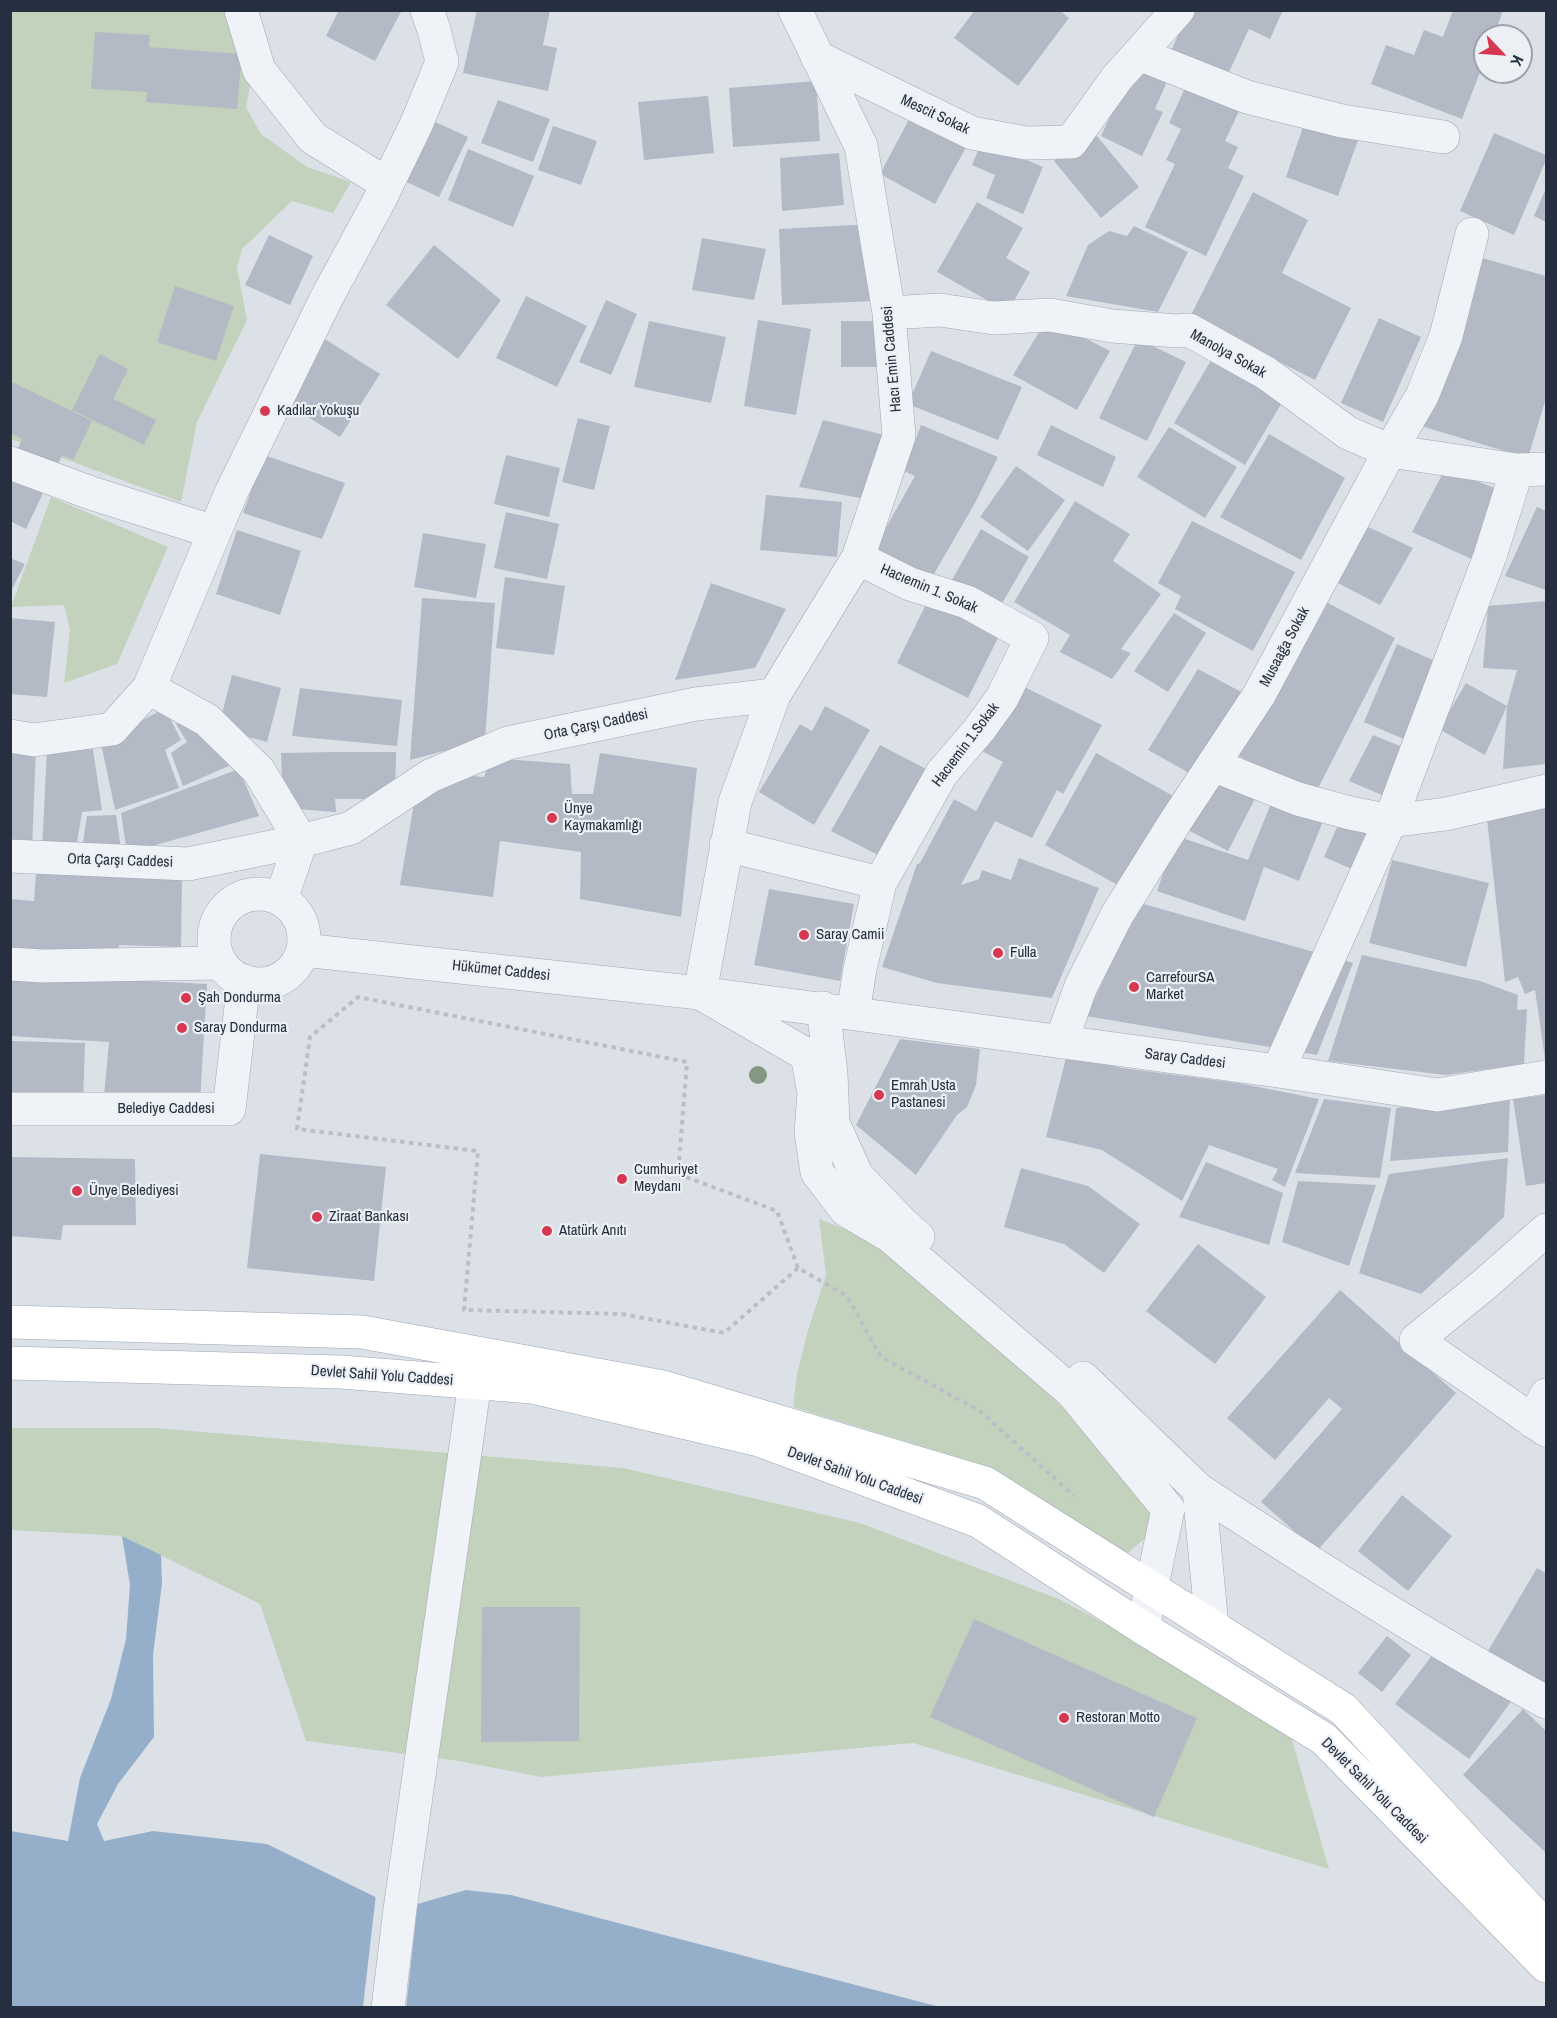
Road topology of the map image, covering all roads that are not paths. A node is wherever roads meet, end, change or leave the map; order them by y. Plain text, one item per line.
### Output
1 (241, 10) edge
2 (427, 10) edge
3 (795, 10) edge
4 (1178, 10) edge
5 (1139, 54) junction
6 (817, 57) junction
7 (1443, 137) dead end
8 (387, 184) junction
9 (1472, 234) dead end
10 (889, 313) junction
11 (1390, 451) junction
12 (10, 463) edge
13 (1532, 470) edge
14 (214, 532) junction
15 (858, 558) junction
16 (1032, 638) joint
17 (149, 688) junction
18 (774, 695) junction
19 (10, 736) edge
20 (1213, 765) junction
21 (1546, 790) edge
22 (1390, 821) junction
23 (301, 841) junction
24 (726, 845) junction
25 (10, 856) edge
26 (880, 883) junction
27 (281, 899) junction
28 (303, 950) junction
29 (10, 964) edge
30 (233, 972) junction
31 (700, 993) junction
32 (838, 1011) junction
33 (1061, 1042) junction
34 (1278, 1071) junction
35 (1546, 1077) edge
36 (10, 1109) edge
37 (1546, 1230) edge
38 (10, 1323) edge
39 (10, 1363) edge
40 (475, 1382) junction
41 (1542, 1416) edge
42 (1199, 1490) junction
43 (1160, 1549) junction
44 (1119, 1568) junction
45 (1151, 1588) junction
46 (1212, 1626) junction
47 (1143, 1628) junction
48 (1546, 1702) edge
49 (1546, 1927) edge
50 (1546, 1966) edge
51 (388, 2007) edge

1 - 8 street
2 - 8 street
3 - 6 street, Hacı Emin Caddesi
4 - 5 street, Mescit Sokak
5 - 6 street, Mescit Sokak
5 - 7 street
6 - 10 street, Hacı Emin Caddesi
8 - 14 street
9 - 11 street, Musaağa Sokak
10 - 11 street, Manolya Sokak
10 - 15 street, Hacı Emin Caddesi
11 - 13 street, Manolya Sokak
11 - 20 street, Musaağa Sokak
12 - 14 street
13 - 22 street
14 - 17 street
15 - 16 street, Hacıemin 1. Sokak
15 - 18 street, Hacı Emin Caddesi
16 - 26 street, Hacıemin 1.Sokak
17 - 19 street
17 - 23 street
18 - 23 street, Orta Çarşı Caddesi
18 - 24 street
20 - 22 street
20 - 33 street, Musaağa Sokak
21 - 22 street
22 - 34 street
23 - 25 street, Orta Çarşı Caddesi
23 - 27 street
24 - 26 street
24 - 31 street
26 - 32 street, Hacıemin 1.Sokak
27 - 28 street
27 - 30 street
28 - 30 street
28 - 31 street, Hükümet Caddesi
29 - 30 street
30 - 36 street, Belediye Caddesi
31 - 32 street
31 - 43 street
32 - 33 street, Saray Caddesi
32 - 42 street, Hacıemin 1.Sokak
33 - 34 street, Saray Caddesi
34 - 35 street, Saray Caddesi
37 - 41 street
38 - 44 main road, Devlet Sahil Yolu Caddesi
39 - 40 main road, Devlet Sahil Yolu Caddesi
40 - 47 main road, Devlet Sahil Yolu Caddesi
40 - 51 street
42 - 46 street
42 - 48 street, Hacıemin 1.Sokak
43 - 44 street
43 - 45 street
44 - 45 main road, Devlet Sahil Yolu Caddesi
45 - 46 main road, Devlet Sahil Yolu Caddesi
45 - 47 street
46 - 49 main road, Devlet Sahil Yolu Caddesi
47 - 50 main road, Devlet Sahil Yolu Caddesi

